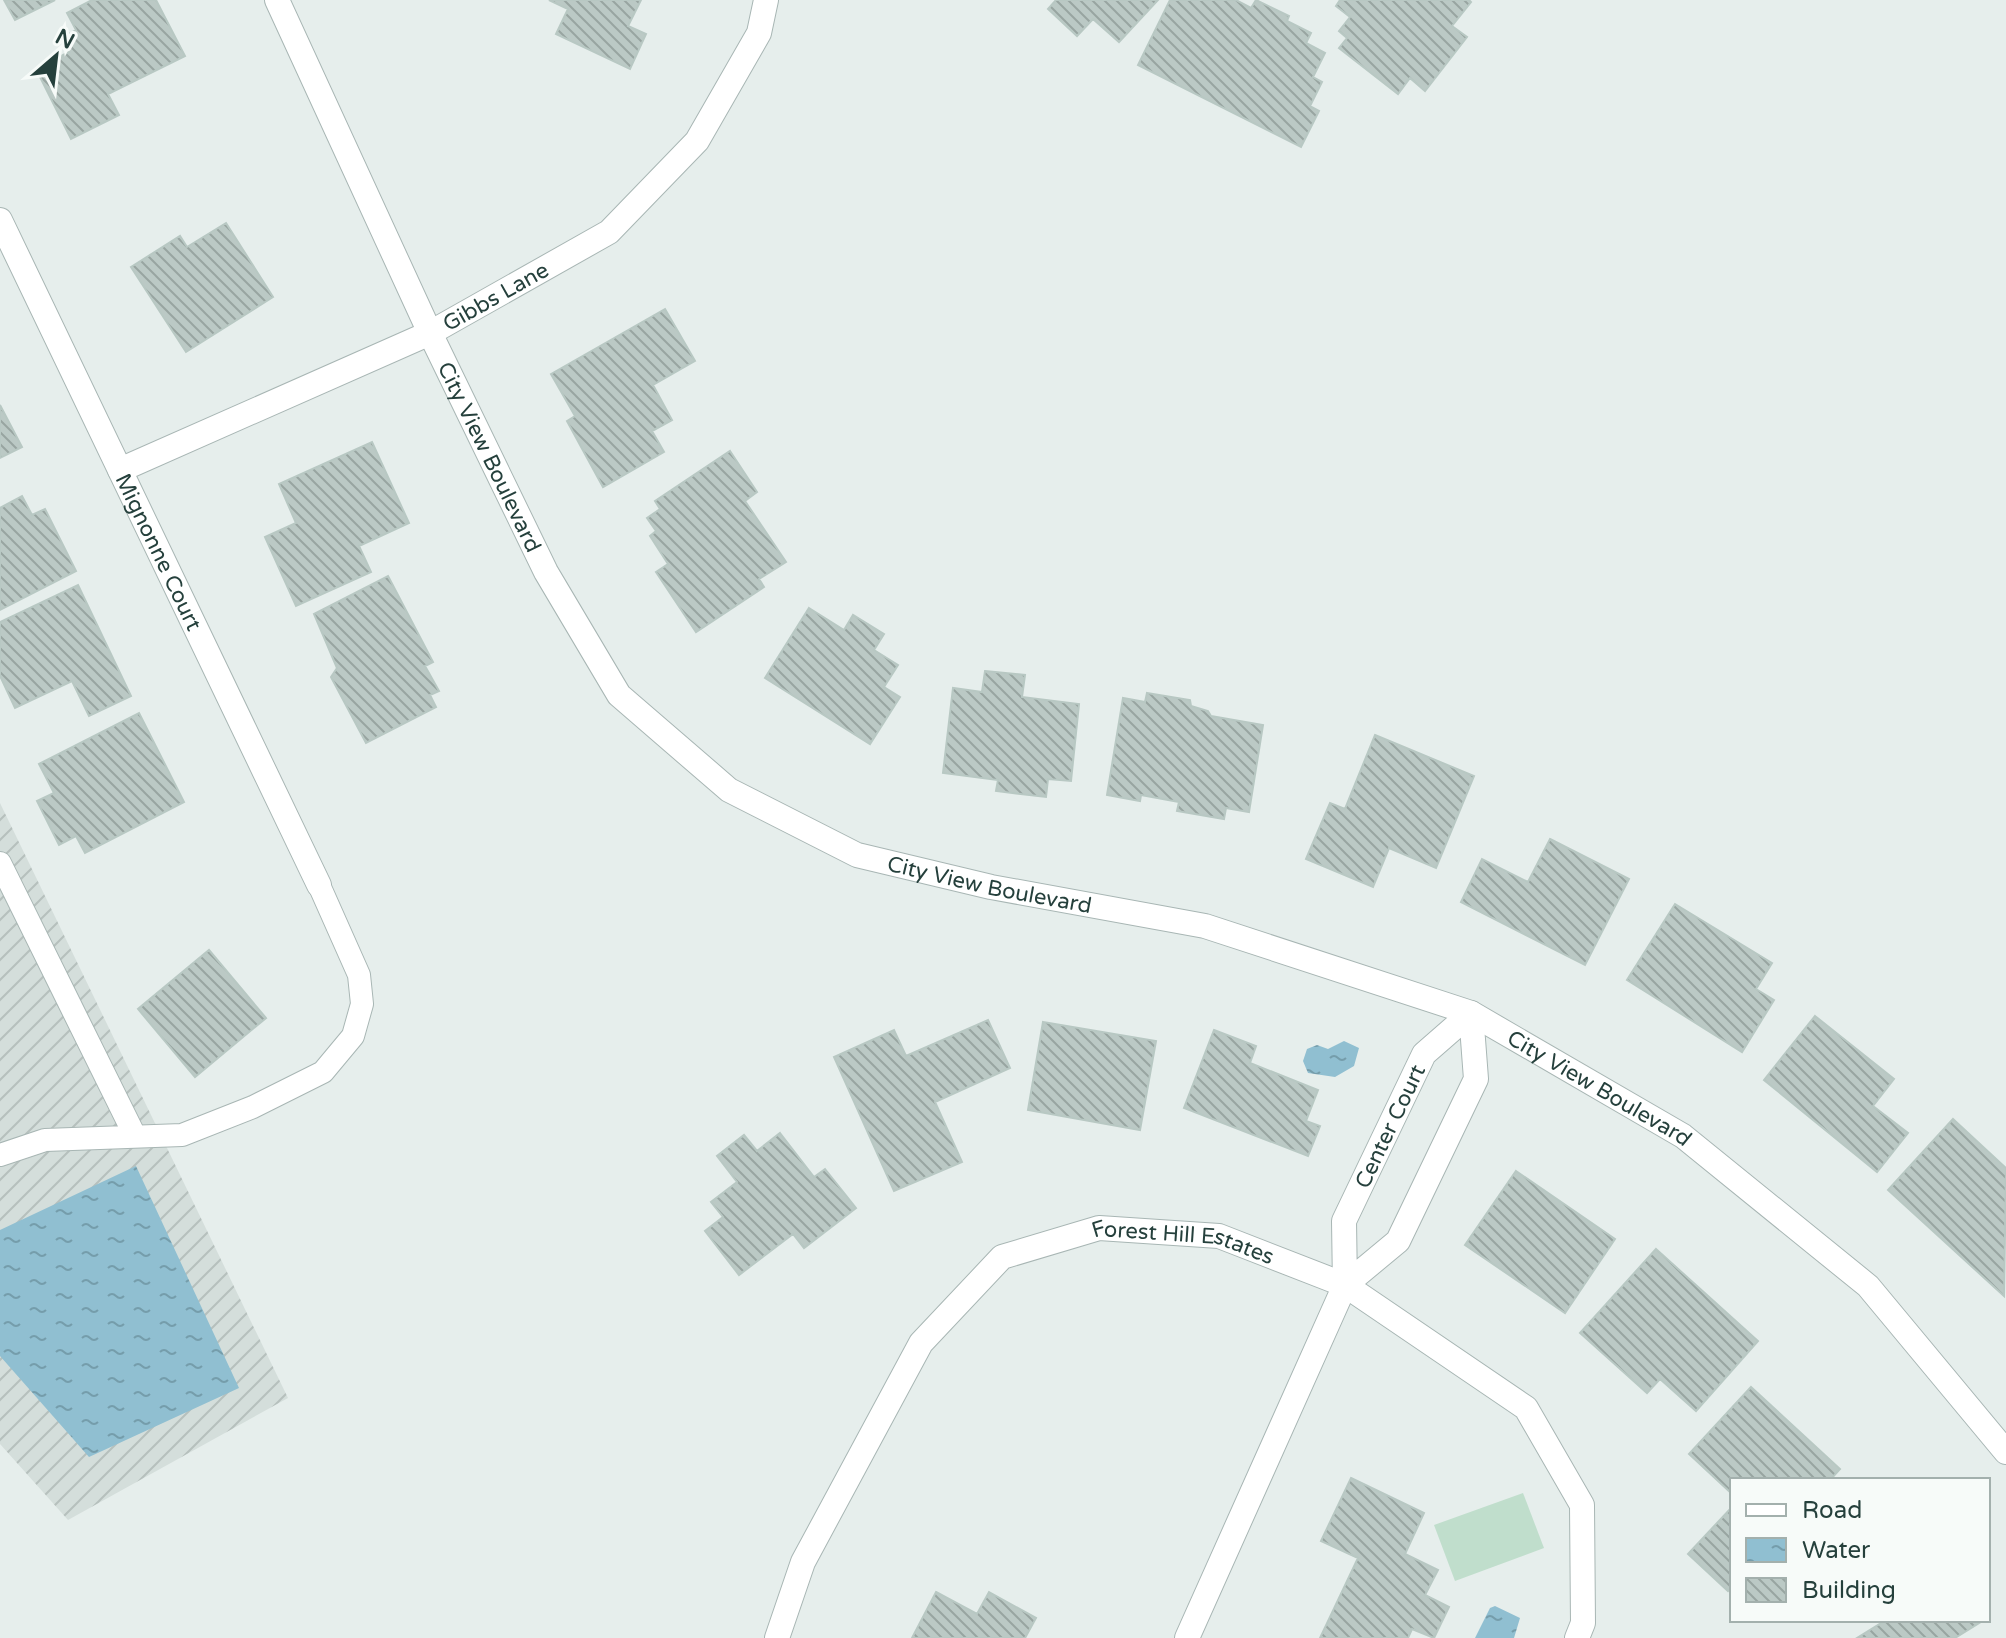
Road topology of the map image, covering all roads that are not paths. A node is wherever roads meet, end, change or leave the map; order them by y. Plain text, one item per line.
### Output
1 (277, 0) edge
2 (766, 0) edge
3 (0, 220) edge
4 (430, 333) junction
5 (120, 470) junction
6 (0, 863) edge
7 (319, 885) joint
8 (1471, 1013) junction
9 (135, 1136) junction
10 (0, 1155) edge
11 (1345, 1285) junction
12 (2006, 1452) edge
13 (777, 1638) edge
14 (1187, 1638) edge
15 (1577, 1638) edge

1 - 4 street, City View Boulevard
2 - 4 street, Gibbs Lane
3 - 5 street, Mignonne Court
4 - 5 street, Gibbs Lane
4 - 8 street, City View Boulevard
5 - 7 street, Mignonne Court
6 - 9 lane
7 - 9 lane
8 - 11 street, Center Court
8 - 11 street, Center Court
8 - 12 street, City View Boulevard
9 - 10 lane
11 - 13 street, Forest Hill Estates
11 - 14 street, Center Court
11 - 15 street, Forest Hill Estates

